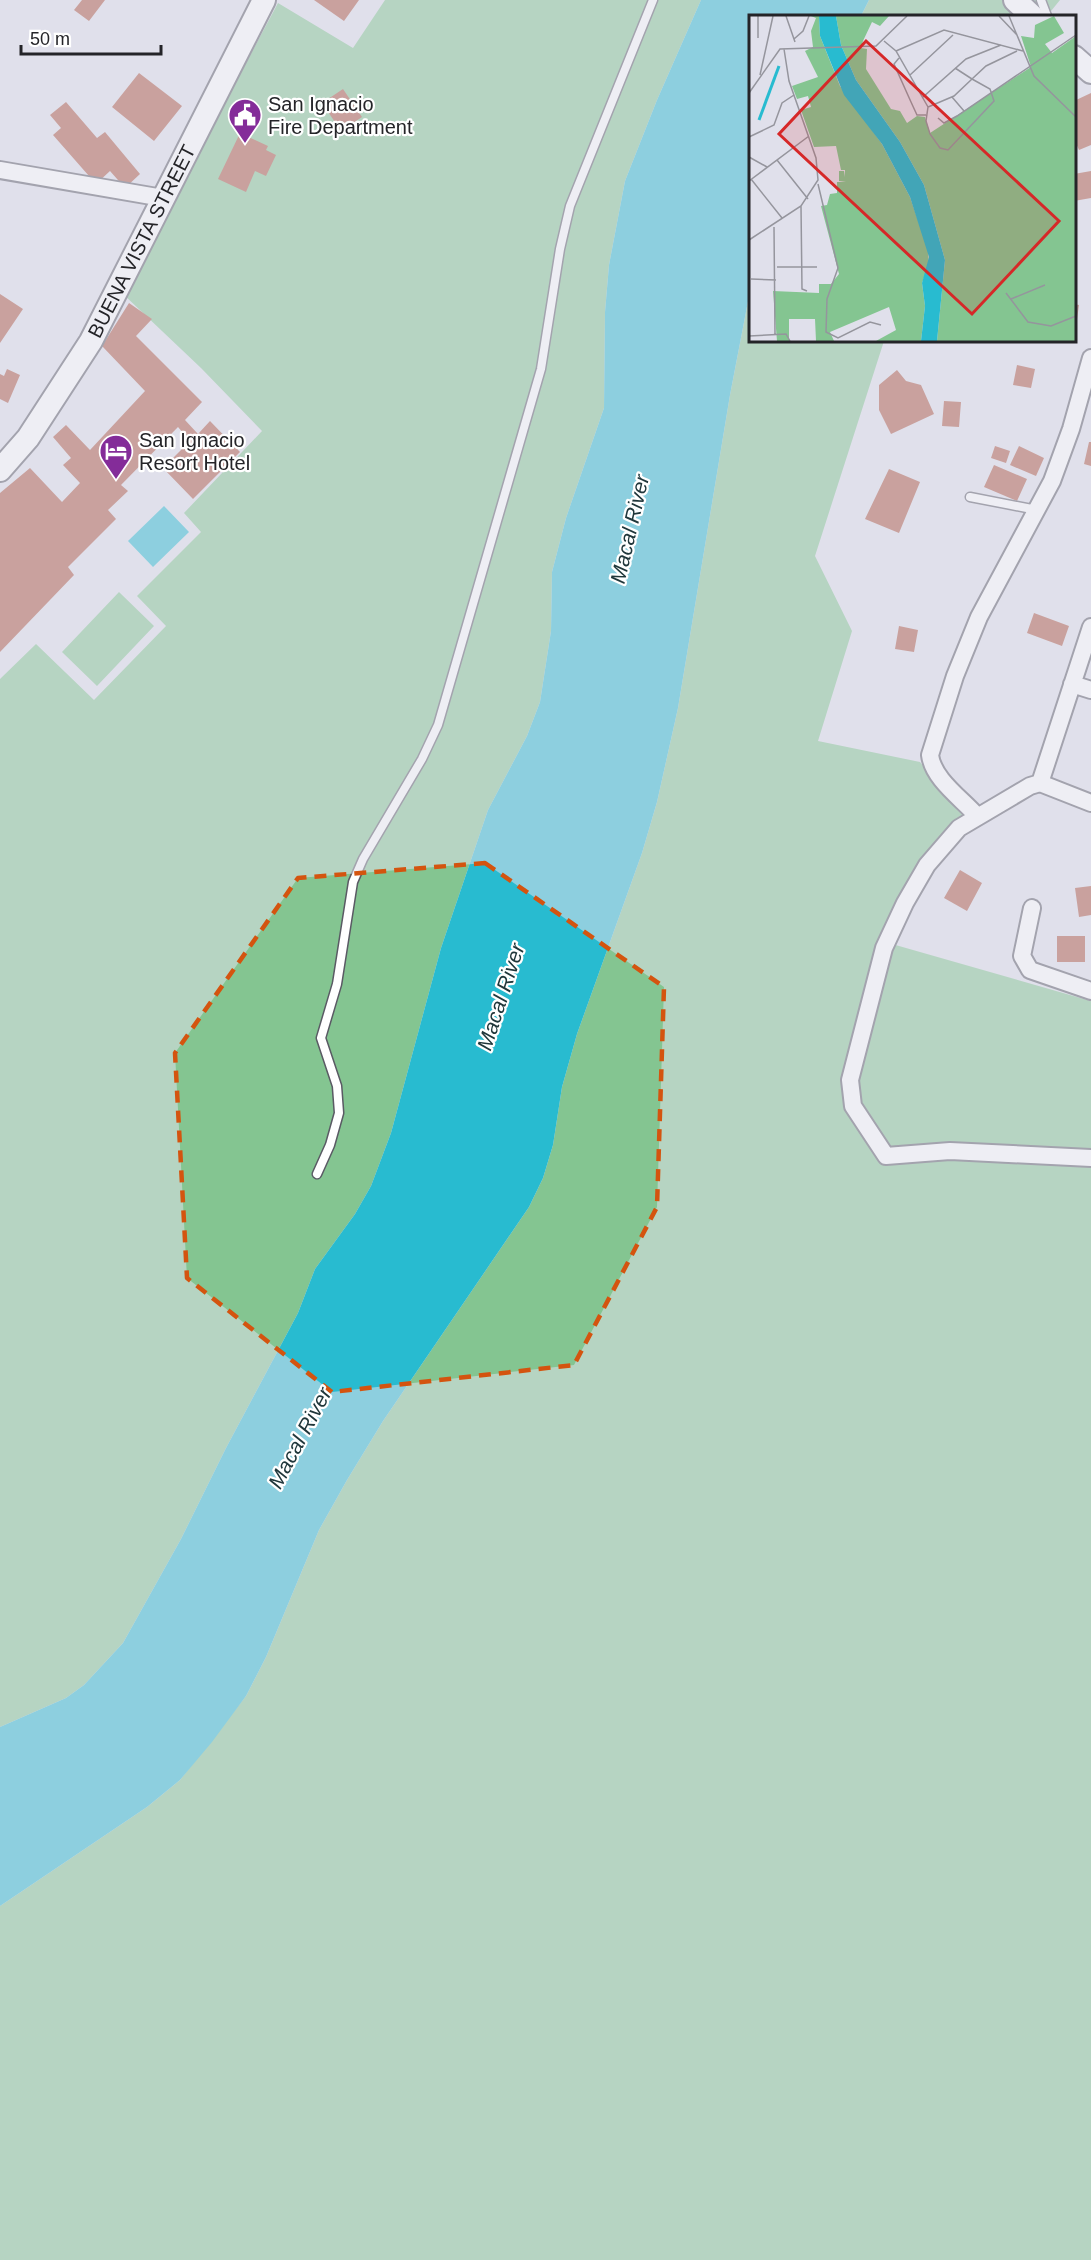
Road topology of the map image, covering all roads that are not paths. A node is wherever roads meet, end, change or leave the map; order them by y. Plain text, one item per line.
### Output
1 (264, 0) edge
2 (653, 0) edge
3 (1028, 6) edge
4 (1045, 15) edge
5 (1076, 59) edge
6 (1091, 72) edge
7 (0, 170) edge
8 (163, 198) junction
9 (1091, 358) edge
10 (0, 470) edge
11 (970, 497) dead end
12 (1038, 511) junction
13 (1091, 627) edge
14 (1072, 684) junction
15 (1091, 690) edge
16 (1040, 783) junction
17 (1091, 803) edge
18 (977, 816) junction
19 (1032, 908) dead end
20 (1091, 991) edge
21 (1091, 1158) edge
22 (317, 1174) dead end

1 - 8 main road, BUENA VISTA STREET
2 - 22 lane
3 - 4 lane
5 - 6 main road
7 - 8 street
8 - 10 main road, BUENA VISTA STREET
9 - 12 street
11 - 12 lane
12 - 18 street
13 - 14 street
14 - 15 street
14 - 16 street
16 - 17 street
16 - 18 street
18 - 21 street
19 - 20 street

